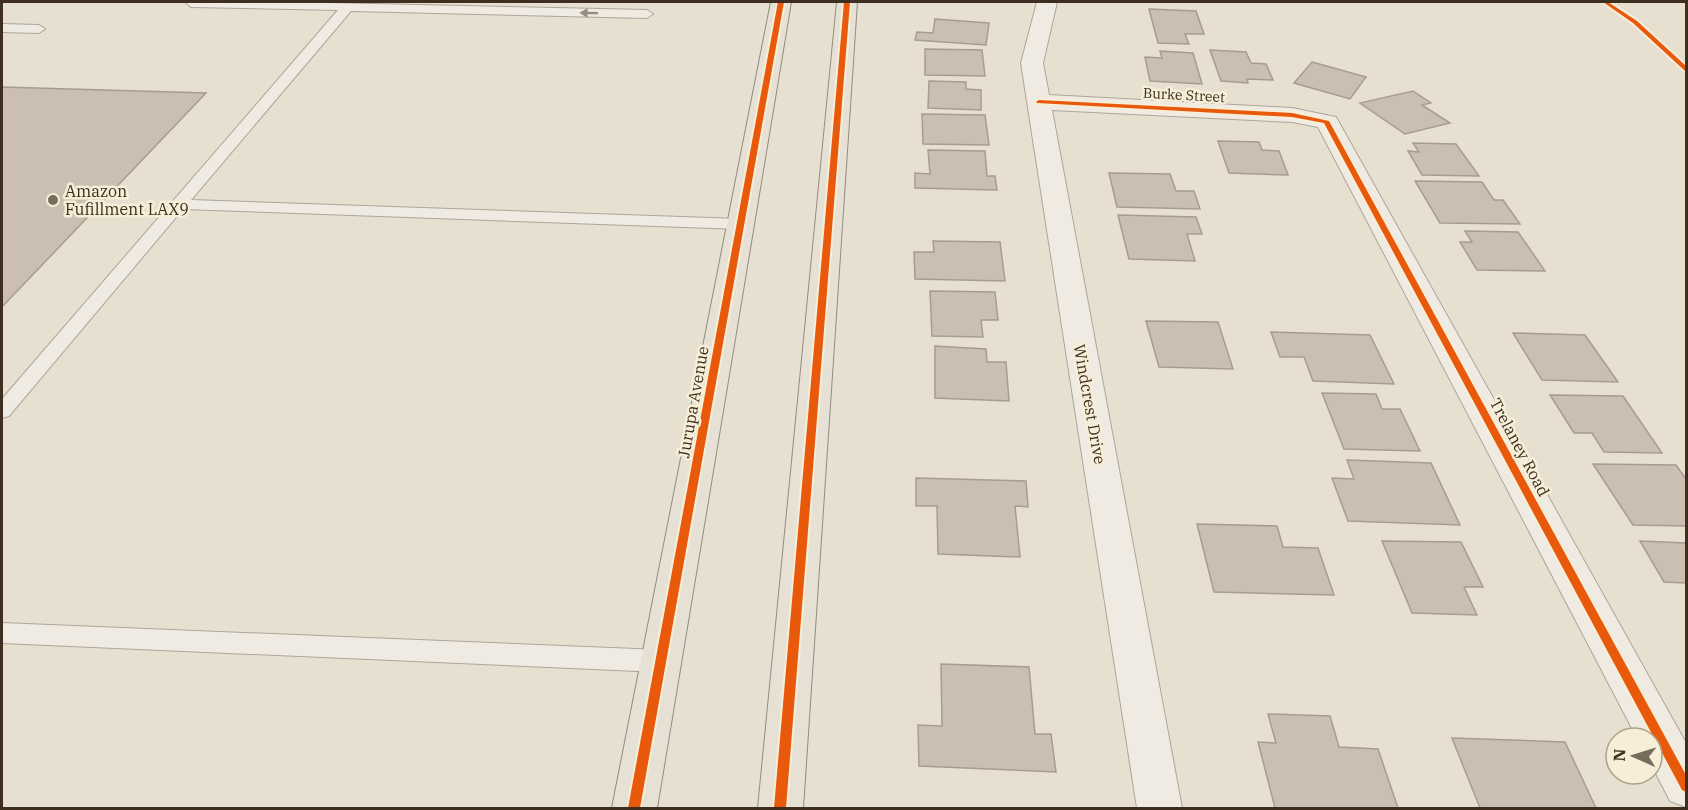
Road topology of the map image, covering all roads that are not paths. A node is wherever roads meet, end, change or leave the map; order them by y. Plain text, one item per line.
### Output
1 (191, 2) edge
2 (781, 2) edge
3 (847, 2) edge
4 (1047, 2) edge
5 (347, 7) junction
6 (647, 14) dead end
7 (2, 28) edge
8 (39, 29) dead end
9 (1039, 102) junction
10 (1327, 123) joint
11 (180, 204) junction
12 (740, 225) junction
13 (2, 411) edge
14 (2, 633) edge
15 (661, 661) junction
16 (1686, 786) edge
17 (634, 808) edge
18 (780, 808) edge
19 (1159, 808) edge

1 - 5 lane
2 - 12 main road, Jurupa Avenue
3 - 18 main road
4 - 9 street, Windcrest Drive
6 -> 5 lane
5 - 11 lane
7 - 8 lane
9 - 10 street, Burke Street
9 - 19 street, Windcrest Drive
10 - 16 street, Trelaney Road
11 - 12 lane
11 - 13 lane
12 - 15 main road, Jurupa Avenue
14 - 15 lane
15 - 17 main road, Jurupa Avenue

